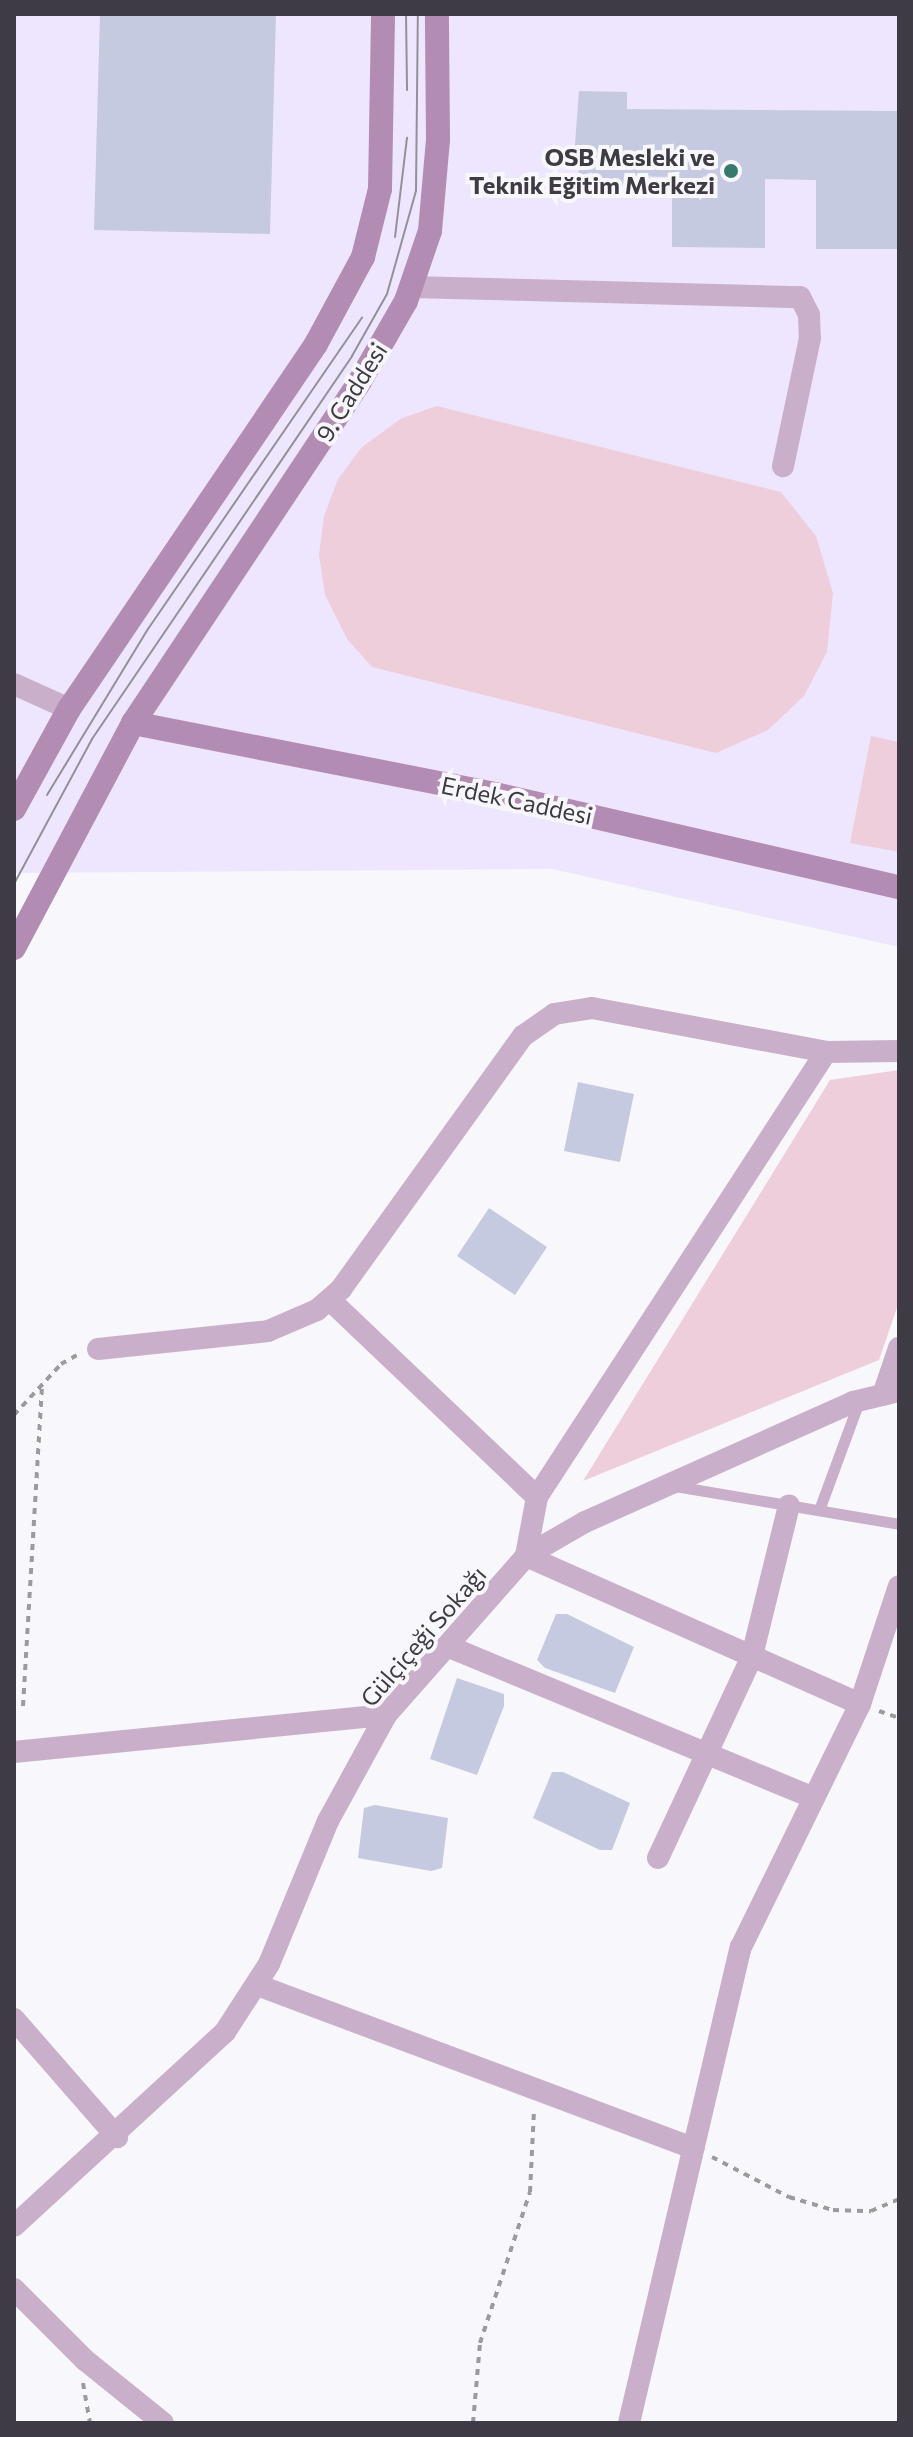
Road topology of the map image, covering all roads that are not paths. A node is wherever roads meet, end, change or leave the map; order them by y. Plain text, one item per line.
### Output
1 (383, 14) edge
2 (437, 14) edge
3 (411, 287) junction
4 (783, 466) dead end
5 (14, 684) edge
6 (69, 709) junction
7 (133, 723) junction
8 (14, 809) edge
9 (899, 887) edge
10 (14, 948) edge
11 (899, 1051) edge
12 (826, 1052) junction
13 (330, 1300) junction
14 (899, 1348) edge
15 (98, 1349) road end
16 (891, 1393) edge
17 (859, 1401) junction
18 (668, 1485) junction
19 (537, 1497) junction
20 (789, 1505) junction
21 (819, 1510) junction
22 (899, 1524) edge
23 (526, 1556) junction
24 (899, 1586) edge
25 (447, 1646) junction
26 (752, 1656) junction
27 (860, 1704) junction
28 (386, 1715) junction
29 (14, 1752) edge
30 (704, 1757) junction
31 (814, 1798) junction
32 (658, 1858) dead end
33 (257, 1985) junction
34 (14, 2019) edge
35 (117, 2137) junction
36 (694, 2148) junction
37 (14, 2226) edge
38 (14, 2289) edge
39 (163, 2423) edge
40 (629, 2423) edge

1 - 6 main road
2 - 3 main road, 9. Caddesi
3 - 4 street
3 - 7 main road, 9. Caddesi
5 - 6 street
6 - 8 main road
7 - 9 main road, Erdek Caddesi
7 - 10 main road, 9. Caddesi
11 - 12 street
12 - 13 street
12 - 19 street
13 - 15 street
13 - 19 street
14 - 16 street
16 - 17 street, Gülçiçeği Sokağı
17 - 18 street, Gülçiçeği Sokağı
17 - 21 lane
18 - 20 lane
18 - 23 street, Gülçiçeği Sokağı
19 - 23 street
20 - 21 lane
20 - 26 street
21 - 22 lane
23 - 25 street, Gülçiçeği Sokağı
23 - 26 street
24 - 27 street
25 - 28 street, Gülçiçeği Sokağı
25 - 30 street
26 - 27 street
26 - 30 street
27 - 31 street
28 - 29 street
28 - 33 street, Gülçiçeği Sokağı
30 - 31 street
30 - 32 street
31 - 36 street
33 - 35 street, Gülçiçeği Sokağı
33 - 36 street
34 - 35 street
35 - 37 street, Gülçiçeği Sokağı
36 - 40 street
38 - 39 street

